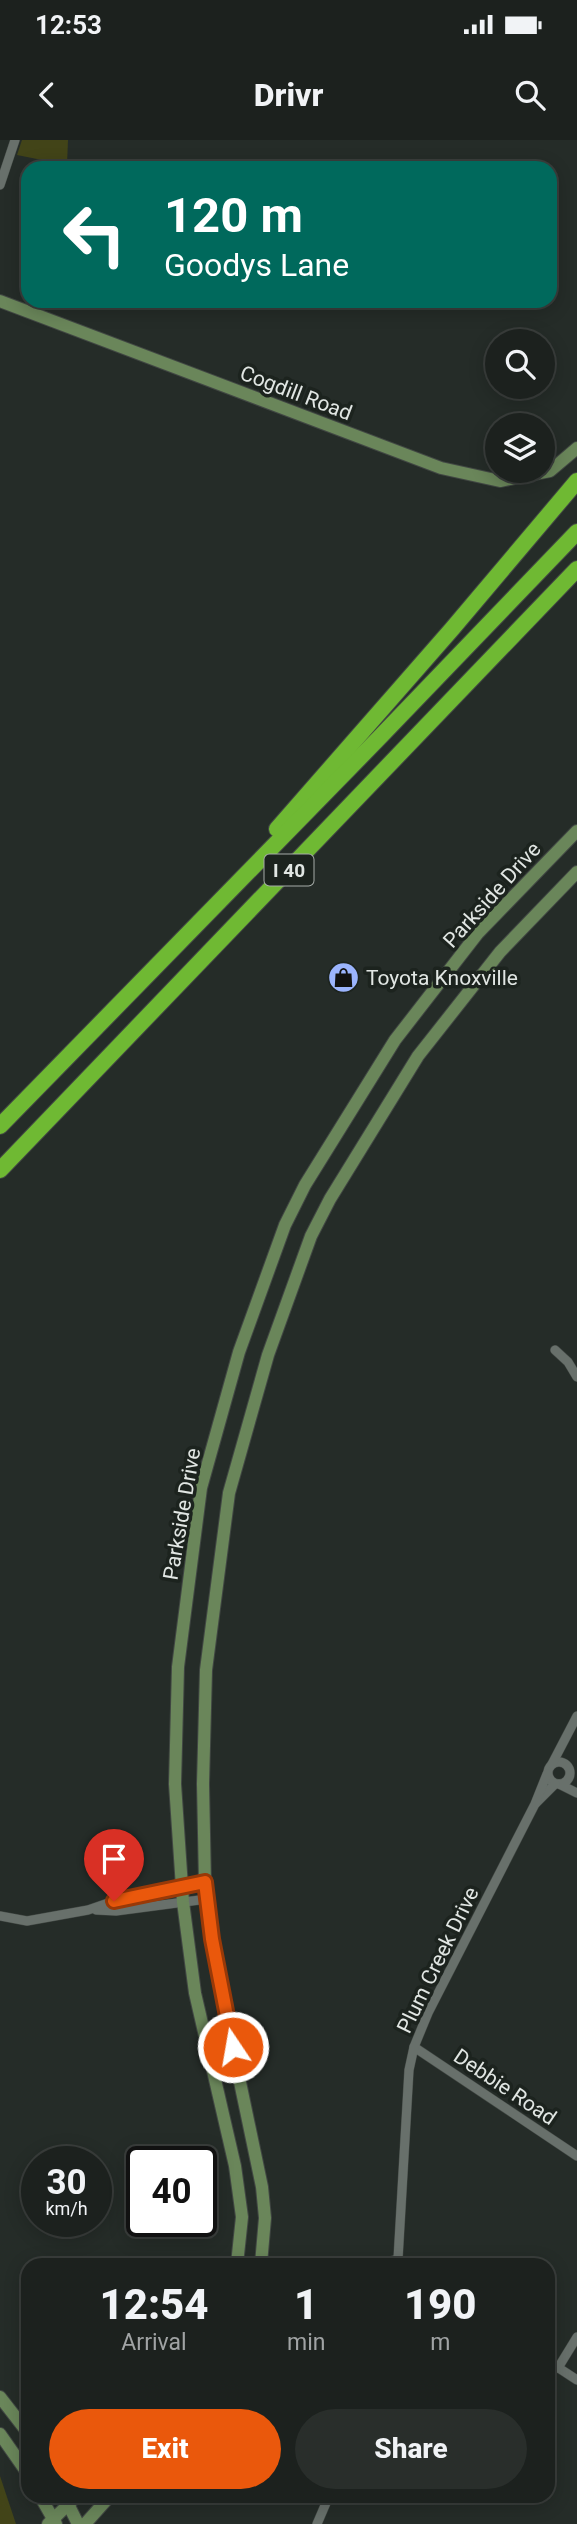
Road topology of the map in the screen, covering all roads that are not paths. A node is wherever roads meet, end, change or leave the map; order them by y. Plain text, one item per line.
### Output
1 (15, 140) edge
2 (0, 185) edge
3 (0, 301) edge
4 (577, 448) edge
5 (577, 481) edge
6 (577, 532) edge
7 (577, 569) edge
8 (577, 831) edge
9 (577, 872) edge
10 (164, 958) junction
11 (0, 1126) edge
12 (0, 1170) edge
13 (555, 1350) dead end
14 (577, 1377) edge
15 (577, 1716) edge
16 (566, 1740) junction
17 (552, 1764) junction
18 (568, 1766) junction
19 (547, 1774) junction
20 (577, 1775) edge
21 (557, 1784) junction
22 (577, 1793) edge
23 (535, 1804) junction
24 (205, 1882) junction
25 (182, 1887) junction
26 (207, 1899) junction
27 (183, 1902) junction
28 (88, 1910) junction
29 (0, 1916) edge
30 (414, 2047) junction
31 (577, 2156) edge
32 (238, 2258) edge
33 (262, 2258) edge
34 (401, 2258) edge
35 (577, 2337) edge
36 (555, 2366) edge
37 (558, 2368) junction
38 (577, 2380) edge
39 (0, 2397) edge
40 (21, 2424) edge
41 (0, 2434) edge
42 (21, 2464) edge
43 (44, 2503) edge
44 (66, 2503) edge
45 (72, 2503) edge
46 (104, 2503) edge
47 (326, 2503) edge
48 (53, 2522) edge
49 (78, 2524) edge
50 (85, 2524) edge
51 (317, 2524) edge

1 - 2 street
3 - 4 street, Cogdill Road
5 - 10 highway
6 - 10 highway, I 40
7 - 12 highway, I 40
8 - 25 street, Parkside Drive
9 - 24 street, Parkside Drive
10 - 11 highway, I 40
13 - 14 street
15 - 16 street, Plum Creek Drive
16 - 17 street, Plum Creek Drive
16 - 18 street, Plum Creek Drive
17 - 18 street
17 - 19 street, Plum Creek Drive
18 - 20 street
18 - 21 street, Plum Creek Drive
19 - 21 street
19 - 23 street, Plum Creek Drive
21 - 22 street
21 - 23 street, Plum Creek Drive
23 - 30 street, Plum Creek Drive
24 - 25 street
24 - 26 street, Parkside Drive
25 - 27 street, Parkside Drive
25 - 28 street
26 - 27 street
26 - 33 street, Parkside Drive
27 - 28 street
27 - 32 street, Parkside Drive
28 - 29 street
30 - 31 street, Debbie Road
30 - 34 street, Plum Creek Drive
35 - 37 street
36 - 37 street
37 - 38 street
39 - 40 street
41 - 42 street
43 - 48 street
44 - 48 street
45 - 49 street
46 - 50 street
47 - 51 street

